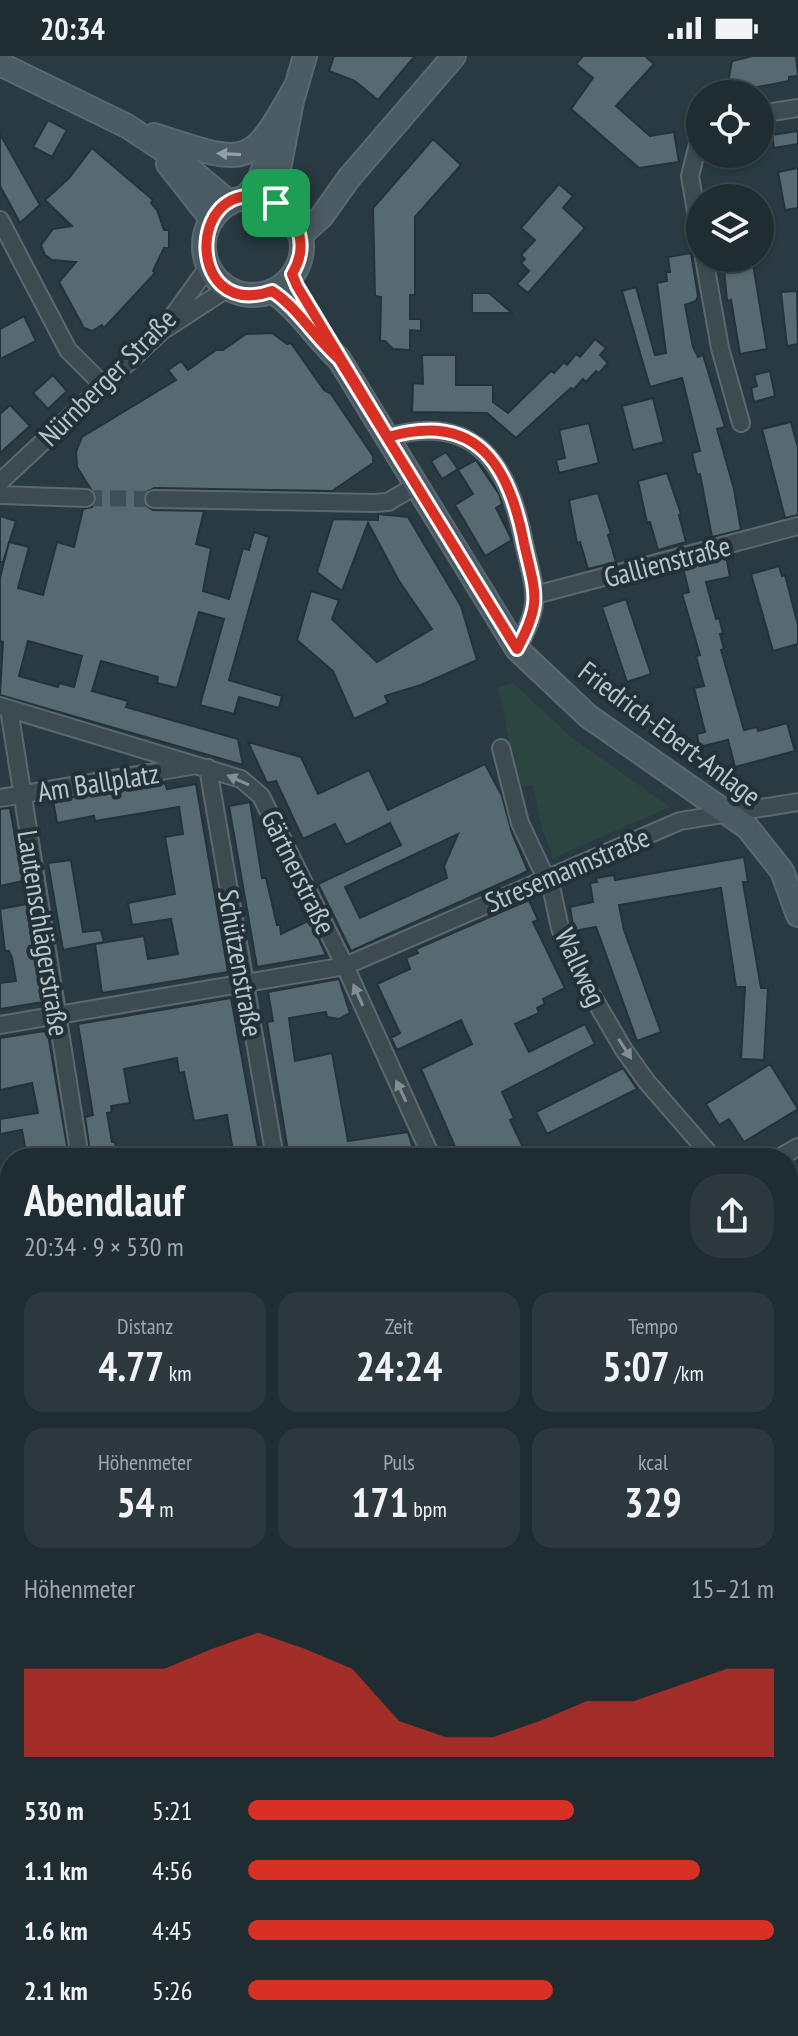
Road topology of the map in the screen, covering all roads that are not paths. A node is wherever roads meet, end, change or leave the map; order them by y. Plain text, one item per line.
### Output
1 (305, 56) edge
2 (454, 56) edge
3 (0, 64) edge
4 (294, 93) junction
5 (798, 108) edge
6 (774, 112) edge
7 (127, 126) junction
8 (149, 142) junction
9 (349, 178) junction
10 (237, 201) junction
11 (283, 209) junction
12 (212, 220) junction
13 (2, 223) edge
14 (300, 236) junction
15 (209, 266) junction
16 (706, 272) edge
17 (292, 274) junction
18 (228, 288) junction
19 (272, 291) junction
20 (162, 331) junction
21 (339, 359) junction
22 (103, 385) junction
23 (741, 423) dead end
24 (388, 437) junction
25 (0, 482) edge
26 (417, 485) junction
27 (0, 495) edge
28 (86, 498) tunnel mouth
29 (154, 499) tunnel mouth
30 (798, 526) edge
31 (535, 595) junction
32 (517, 649) junction
33 (4, 708) edge
34 (501, 748) dead end
35 (202, 767) junction
36 (22, 794) junction
37 (0, 798) edge
38 (798, 802) edge
39 (727, 812) junction
40 (546, 878) junction
41 (798, 915) edge
42 (345, 966) junction
43 (244, 983) junction
44 (58, 1015) junction
45 (0, 1025) edge
46 (78, 1148) edge
47 (273, 1148) edge
48 (427, 1148) edge
49 (704, 1148) edge

1 - 4 main road
2 - 9 main road
3 - 7 main road
4 -> 7 main road
4 - 10 main road
4 - 11 main road
5 - 6 street
7 - 8 main road
8 - 10 main road
8 - 12 main road
9 - 11 main road
9 - 14 main road
10 - 11 main road
10 - 12 main road
11 - 14 main road
12 - 15 main road
13 - 22 street
14 - 17 main road
15 - 18 main road
15 - 20 street, Nürnberger Straße
16 - 23 street
17 - 19 main road
17 - 21 main road
18 - 19 main road
18 - 20 street
19 - 21 main road, Friedrich-Ebert-Anlage
20 - 22 street, Nürnberger Straße
21 - 24 main road, Friedrich-Ebert-Anlage
22 - 25 street, Nürnberger Straße
24 - 26 main road, Friedrich-Ebert-Anlage
24 - 31 street
26 - 29 street
26 - 32 main road, Friedrich-Ebert-Anlage
27 - 28 street
30 - 31 street, Gallienstraße
31 - 32 street
32 - 39 main road, Friedrich-Ebert-Anlage
33 - 35 street, Gärtnerstraße
33 - 36 street, Lautenschlägerstraße
34 - 40 street, Wallweg
35 - 36 street, Am Ballplatz
42 -> 35 street, Gärtnerstraße
35 - 43 street, Schützenstraße
36 - 37 street, Am Ballplatz
36 - 44 street, Lautenschlägerstraße
38 - 39 street, Stresemannstraße
39 - 40 street, Stresemannstraße
39 - 41 main road, Friedrich-Ebert-Anlage
40 - 42 street, Stresemannstraße
40 -> 49 street, Wallweg
42 - 43 street, Stresemannstraße
48 -> 42 street, Gärtnerstraße
43 - 44 street, Stresemannstraße
43 - 47 street, Schützenstraße
44 - 45 street, Stresemannstraße
44 - 46 street, Lautenschlägerstraße

